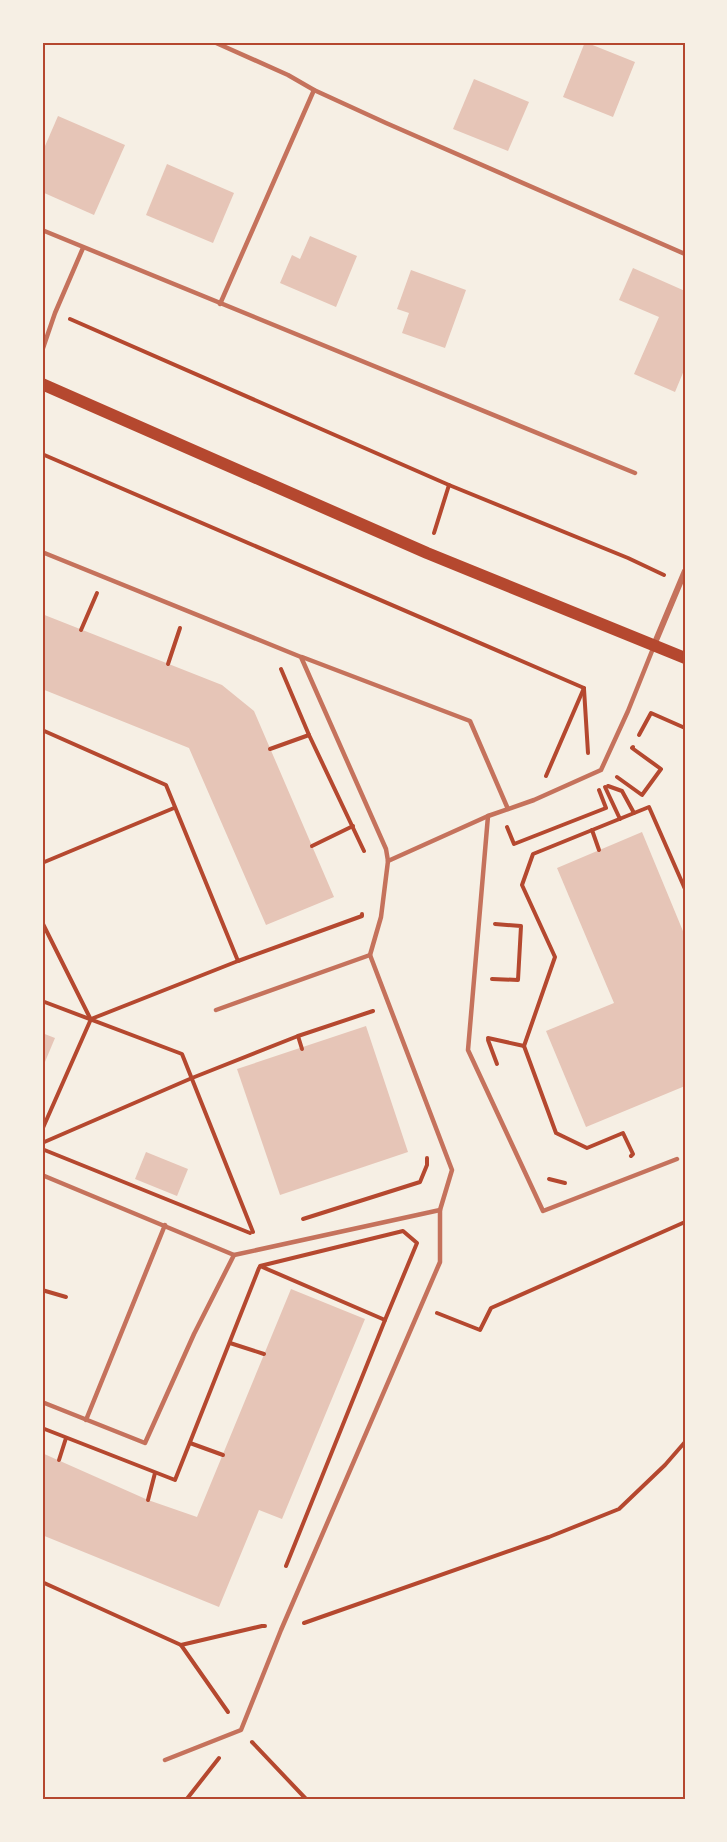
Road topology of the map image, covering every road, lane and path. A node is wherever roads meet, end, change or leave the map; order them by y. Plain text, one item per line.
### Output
1 (214, 42) edge
2 (314, 90) junction
3 (42, 230) edge
4 (83, 248) junction
5 (685, 254) edge
6 (220, 304) junction
7 (55, 313) junction
8 (42, 351) edge
9 (42, 384) edge
10 (42, 454) edge
11 (635, 473) dead end
12 (449, 485) junction
13 (42, 552) edge
14 (427, 554) junction
15 (685, 571) edge
16 (680, 583) junction
17 (88, 589) dead end
18 (170, 624) dead end
19 (180, 628) junction
20 (81, 630) dead end
21 (191, 632) dead end
22 (654, 645) junction
23 (301, 657) junction
24 (685, 658) edge
25 (278, 663) dead end
26 (168, 664) dead end
27 (584, 688) junction
28 (685, 728) edge
29 (42, 730) edge
30 (309, 735) junction
31 (593, 745) dead end
32 (270, 749) dead end
33 (557, 771) dead end
34 (613, 774) dead end
35 (609, 779) dead end
36 (604, 784) junction
37 (174, 808) junction
38 (508, 809) junction
39 (488, 816) junction
40 (620, 819) junction
41 (353, 826) junction
42 (592, 830) junction
43 (487, 834) junction
44 (312, 846) dead end
45 (599, 850) dead end
46 (367, 856) dead end
47 (388, 861) junction
48 (42, 863) edge
49 (685, 889) edge
50 (363, 905) dead end
51 (42, 922) edge
52 (492, 924) dead end
53 (370, 955) junction
54 (238, 961) junction
55 (489, 978) dead end
56 (42, 1000) edge
57 (389, 1005) junction
58 (216, 1010) dead end
59 (91, 1019) junction
60 (298, 1035) junction
61 (524, 1046) junction
62 (302, 1049) dead end
63 (499, 1071) dead end
64 (192, 1078) junction
65 (42, 1130) edge
66 (42, 1143) edge
67 (42, 1149) edge
68 (427, 1155) dead end
69 (677, 1159) dead end
70 (625, 1162) dead end
71 (542, 1172) dead end
72 (42, 1175) edge
73 (573, 1184) dead end
74 (440, 1210) junction
75 (298, 1221) dead end
76 (685, 1222) edge
77 (165, 1225) junction
78 (234, 1255) junction
79 (42, 1290) edge
80 (395, 1296) junction
81 (66, 1297) dead end
82 (421, 1306) junction
83 (385, 1320) junction
84 (230, 1343) dead end
85 (264, 1354) dead end
86 (42, 1402) edge
87 (86, 1420) junction
88 (66, 1437) dead end
89 (685, 1442) edge
90 (190, 1443) dead end
91 (223, 1455) dead end
92 (59, 1460) dead end
93 (156, 1473) dead end
94 (148, 1500) dead end
95 (284, 1571) dead end
96 (42, 1582) edge
97 (267, 1615) dead end
98 (262, 1626) junction
99 (281, 1630) junction
100 (258, 1636) dead end
101 (232, 1701) dead end
102 (228, 1712) dead end
103 (241, 1730) junction
104 (165, 1760) dead end
105 (186, 1800) edge

1 - 2 lane
2 - 5 lane
2 - 6 lane
3 - 4 lane
4 - 6 lane
4 - 7 lane
6 - 11 lane
7 - 8 lane
7 - 12 path
9 - 14 main road
10 - 27 path
12 - 14 path
12 - 16 path
13 - 23 lane
14 - 22 main road
15 - 16 street
16 - 22 street
17 - 20 path
18 - 19 path
19 - 21 path
19 - 26 path
22 - 24 main road
22 - 38 lane
23 - 38 lane
23 - 47 lane
25 - 30 path
27 - 31 path
27 - 33 path
28 - 34 path
29 - 37 path
30 - 32 path
30 - 41 path
35 - 36 path
36 - 40 path
36 - 43 path
37 - 48 path
37 - 54 path
38 - 39 lane
39 - 43 lane
39 - 47 lane
40 - 42 path
40 - 49 path
41 - 44 path
41 - 46 path
42 - 45 path
42 - 61 path
43 - 69 lane
47 - 53 lane
50 - 54 path
51 - 59 path
52 - 55 path
53 - 57 lane
53 - 58 lane
54 - 59 path
56 - 59 path
57 - 60 path
57 - 74 lane
59 - 64 path
59 - 65 path
60 - 62 path
60 - 64 path
61 - 63 path
61 - 70 path
64 - 66 path
64 - 67 path
68 - 75 path
71 - 73 path
72 - 77 lane
74 - 78 lane
74 - 82 lane
76 - 82 path
77 - 78 lane
77 - 87 lane
78 - 87 lane
79 - 81 path
80 - 82 path
80 - 83 path
80 - 83 path
82 - 99 lane
83 - 95 path
84 - 85 path
86 - 87 lane
88 - 92 path
89 - 99 path
90 - 91 path
93 - 94 path
96 - 98 path
97 - 98 path
98 - 99 path
98 - 100 path
99 - 103 lane
101 - 102 path
103 - 104 lane
103 - 105 path

